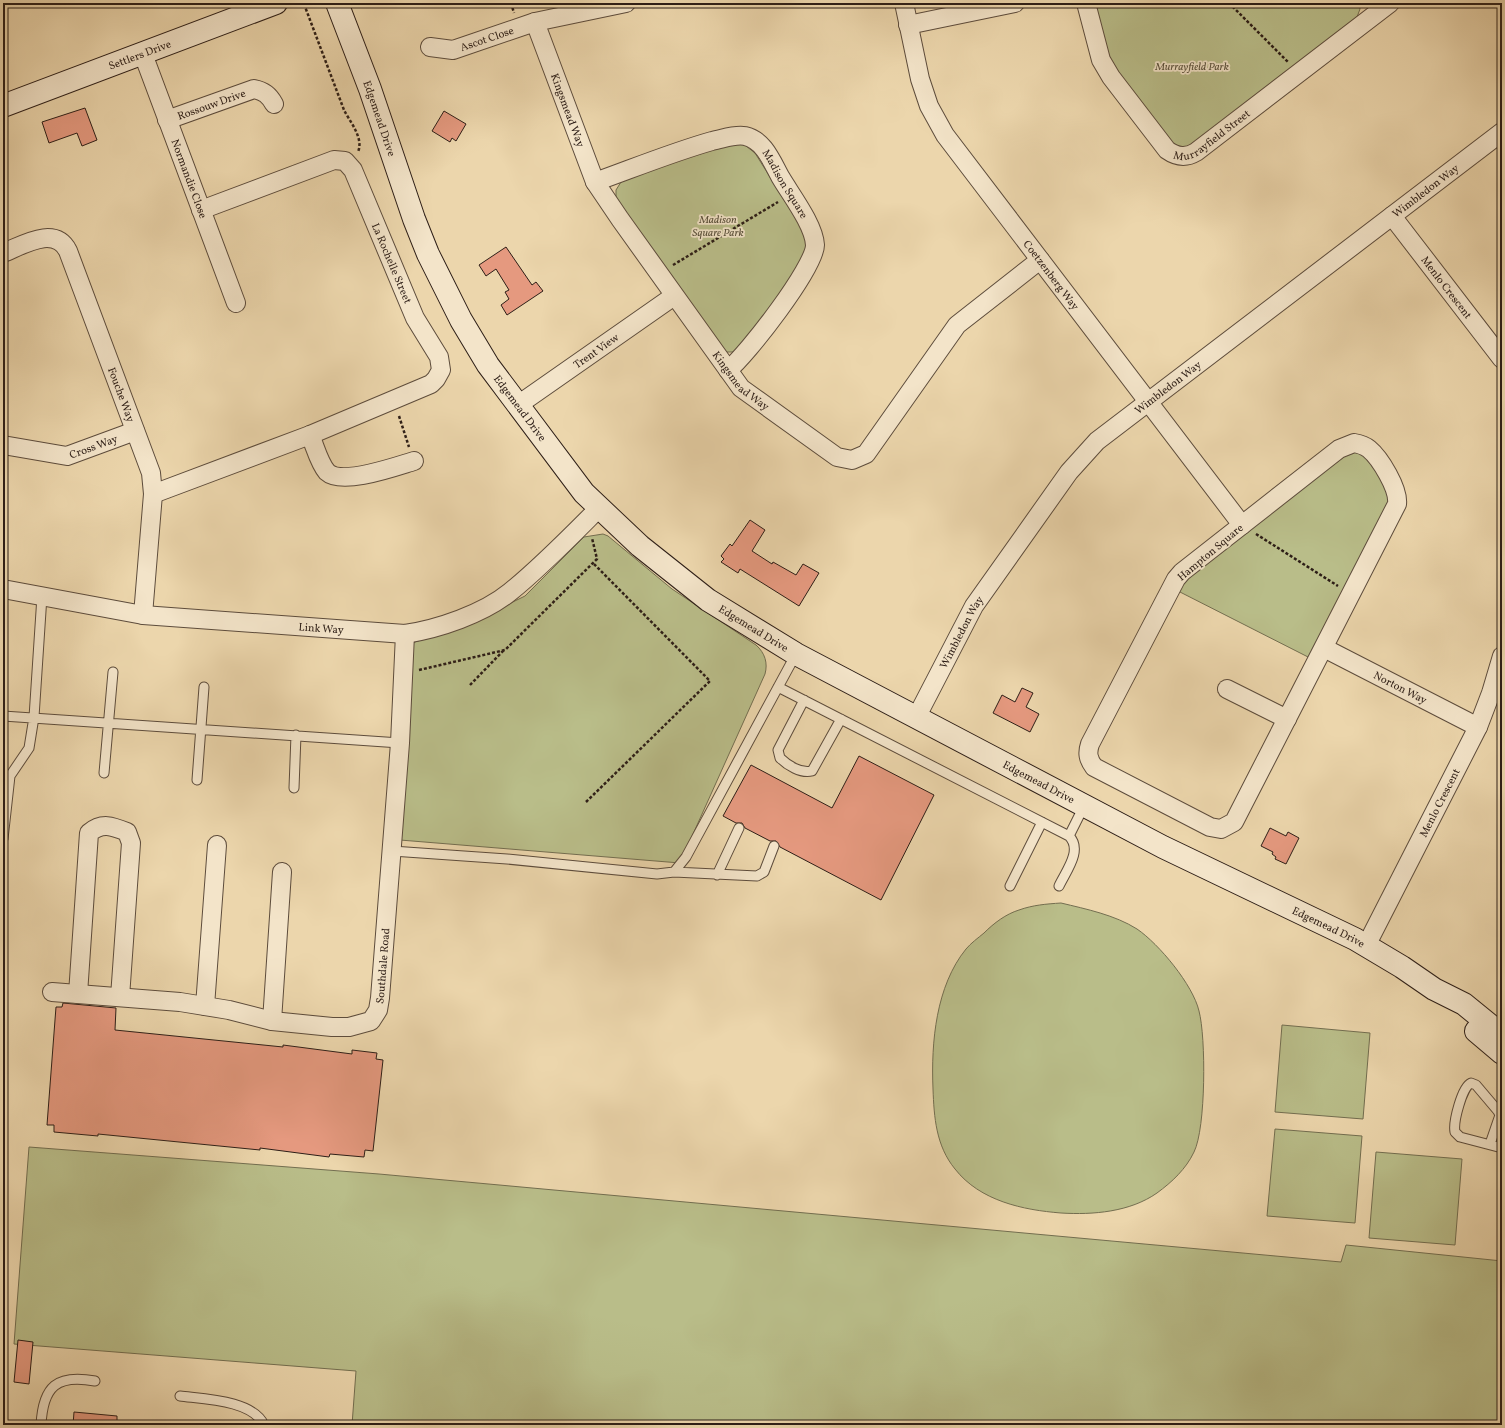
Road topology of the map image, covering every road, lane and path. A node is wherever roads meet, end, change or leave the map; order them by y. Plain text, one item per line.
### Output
1 (276, 3) edge
2 (337, 3) edge
3 (626, 3) edge
4 (904, 3) edge
5 (1015, 3) edge
6 (1086, 3) edge
7 (1229, 3) edge
8 (304, 4) dead end
9 (1379, 6) edge
10 (527, 24) junction
11 (908, 25) junction
12 (430, 47) dead end
13 (142, 54) junction
14 (1299, 72) junction
15 (274, 104) dead end
16 (3, 106) edge
17 (168, 120) junction
18 (1502, 132) edge
19 (356, 156) dead end
20 (595, 182) junction
21 (791, 195) junction
22 (201, 210) junction
23 (1392, 216) junction
24 (3, 253) edge
25 (1040, 260) junction
26 (658, 273) junction
27 (674, 296) junction
28 (236, 303) dead end
29 (1500, 354) edge
30 (728, 370) junction
31 (393, 399) junction
32 (1148, 402) junction
33 (518, 405) junction
34 (135, 431) junction
35 (310, 435) junction
36 (3, 445) edge
37 (414, 460) joint
38 (153, 494) junction
39 (599, 508) junction
40 (1242, 525) junction
41 (590, 534) dead end
42 (593, 563) junction
43 (3, 589) edge
44 (1351, 594) junction
45 (42, 596) junction
46 (143, 615) junction
47 (405, 634) junction
48 (1324, 648) junction
49 (505, 650) junction
50 (796, 654) junction
51 (1502, 656) edge
52 (114, 672) dead end
53 (413, 672) dead end
54 (470, 685) dead end
55 (204, 687) dead end
56 (778, 687) junction
57 (1227, 689) dead end
58 (804, 700) junction
59 (3, 716) edge
60 (34, 717) junction
61 (916, 718) junction
62 (841, 719) junction
63 (1287, 719) junction
64 (109, 723) junction
65 (1478, 727) junction
66 (200, 729) junction
67 (296, 736) junction
68 (400, 743) junction
69 (104, 773) dead end
70 (197, 780) dead end
71 (294, 788) dead end
72 (586, 802) dead end
73 (1084, 806) junction
74 (1042, 822) junction
75 (740, 828) dead end
76 (1069, 836) junction
77 (3, 839) edge
78 (217, 845) dead end
79 (774, 846) dead end
80 (392, 851) junction
81 (282, 872) dead end
82 (674, 872) junction
83 (717, 875) junction
84 (1010, 886) dead end
85 (1059, 886) dead end
86 (1366, 946) junction
87 (1434, 990) junction
88 (52, 992) dead end
89 (78, 994) junction
90 (120, 997) junction
91 (205, 1006) junction
92 (272, 1021) junction
93 (1502, 1035) edge
94 (1502, 1054) edge
95 (1490, 1144) junction
96 (1502, 1148) edge
97 (95, 1381) dead end
98 (180, 1396) dead end
99 (41, 1425) edge
100 (264, 1425) edge

1 - 13 street, Settlers Drive
2 - 33 street, Edgemead Drive
3 - 10 street, Ascot Close
4 - 11 street, Coetzenberg Way
5 - 11 street
6 - 14 street, Murrayfield Street
7 - 14 path
8 - 19 path
9 - 14 street, Murrayfield Street
10 - 12 street, Ascot Close
10 - 20 street, Kingsmead Way
11 - 25 street, Coetzenberg Way
13 - 16 street, Settlers Drive
13 - 17 street, Normandie Close
15 - 17 street, Rossouw Drive
17 - 22 street, Normandie Close
18 - 23 street, Wimbledon Way
20 - 21 street, Madison Square
20 - 26 street, Kingsmead Way
21 - 26 path
21 - 30 street, Madison Square
22 - 28 street, Normandie Close
22 - 31 street, La Rochelle Street
23 - 29 street, Menlo Crescent
23 - 32 street, Wimbledon Way
24 - 34 street, Fouche Way
25 - 30 street, Kingsmead Way
25 - 32 street, Coetzenberg Way
26 - 27 street, Kingsmead Way
27 - 30 street, Kingsmead Way
27 - 33 street, Trent View
31 - 35 street, La Rochelle Street
31 - 37 path
32 - 40 street, Coetzenberg Way
32 - 61 street, Wimbledon Way
33 - 39 street, Edgemead Drive
34 - 36 street, Cross Way
34 - 38 street, Fouche Way
35 - 37 street
35 - 38 street, La Rochelle Street
38 - 46 street, Fouche Way
39 - 47 street, Link Way
39 - 50 street, Edgemead Drive
40 - 44 path
40 - 44 street, Hampton Square
40 - 63 street, Hampton Square
41 - 42 path
42 - 49 path
42 - 72 path
43 - 45 street, Link Way
44 - 48 street, Hampton Square
45 - 46 street, Link Way
45 - 60 lane
46 - 47 street, Link Way
47 - 68 street, Southdale Road
48 - 63 street, Hampton Square
48 - 65 street, Norton Way
49 - 53 path
49 - 54 path
50 - 56 lane
50 - 61 street, Edgemead Drive
51 - 65 street, Menlo Crescent
52 - 64 lane
55 - 66 lane
56 - 58 lane
56 - 82 lane
57 - 63 street
58 - 62 lane
58 - 62 lane
59 - 60 lane
60 - 64 lane
60 - 77 lane
61 - 73 street, Edgemead Drive
62 - 74 lane
64 - 66 lane
64 - 69 lane
65 - 86 street, Menlo Crescent
66 - 67 lane
66 - 70 lane
67 - 68 lane
67 - 71 lane
68 - 80 street, Southdale Road
73 - 76 lane
73 - 86 street, Edgemead Drive
74 - 76 lane
74 - 84 lane
75 - 83 lane
76 - 85 lane
78 - 91 street
79 - 83 lane
80 - 82 lane
80 - 92 street, Southdale Road
81 - 92 street
82 - 83 lane
86 - 87 street, Edgemead Drive
87 - 93 street, Edgemead Drive
87 - 94 street, Edgemead Drive
88 - 89 street, Southdale Road
89 - 90 street, Southdale Road
89 - 90 street
90 - 91 street, Southdale Road
91 - 92 street, Southdale Road
95 - 95 lane
95 - 96 lane
97 - 99 lane
98 - 100 lane

